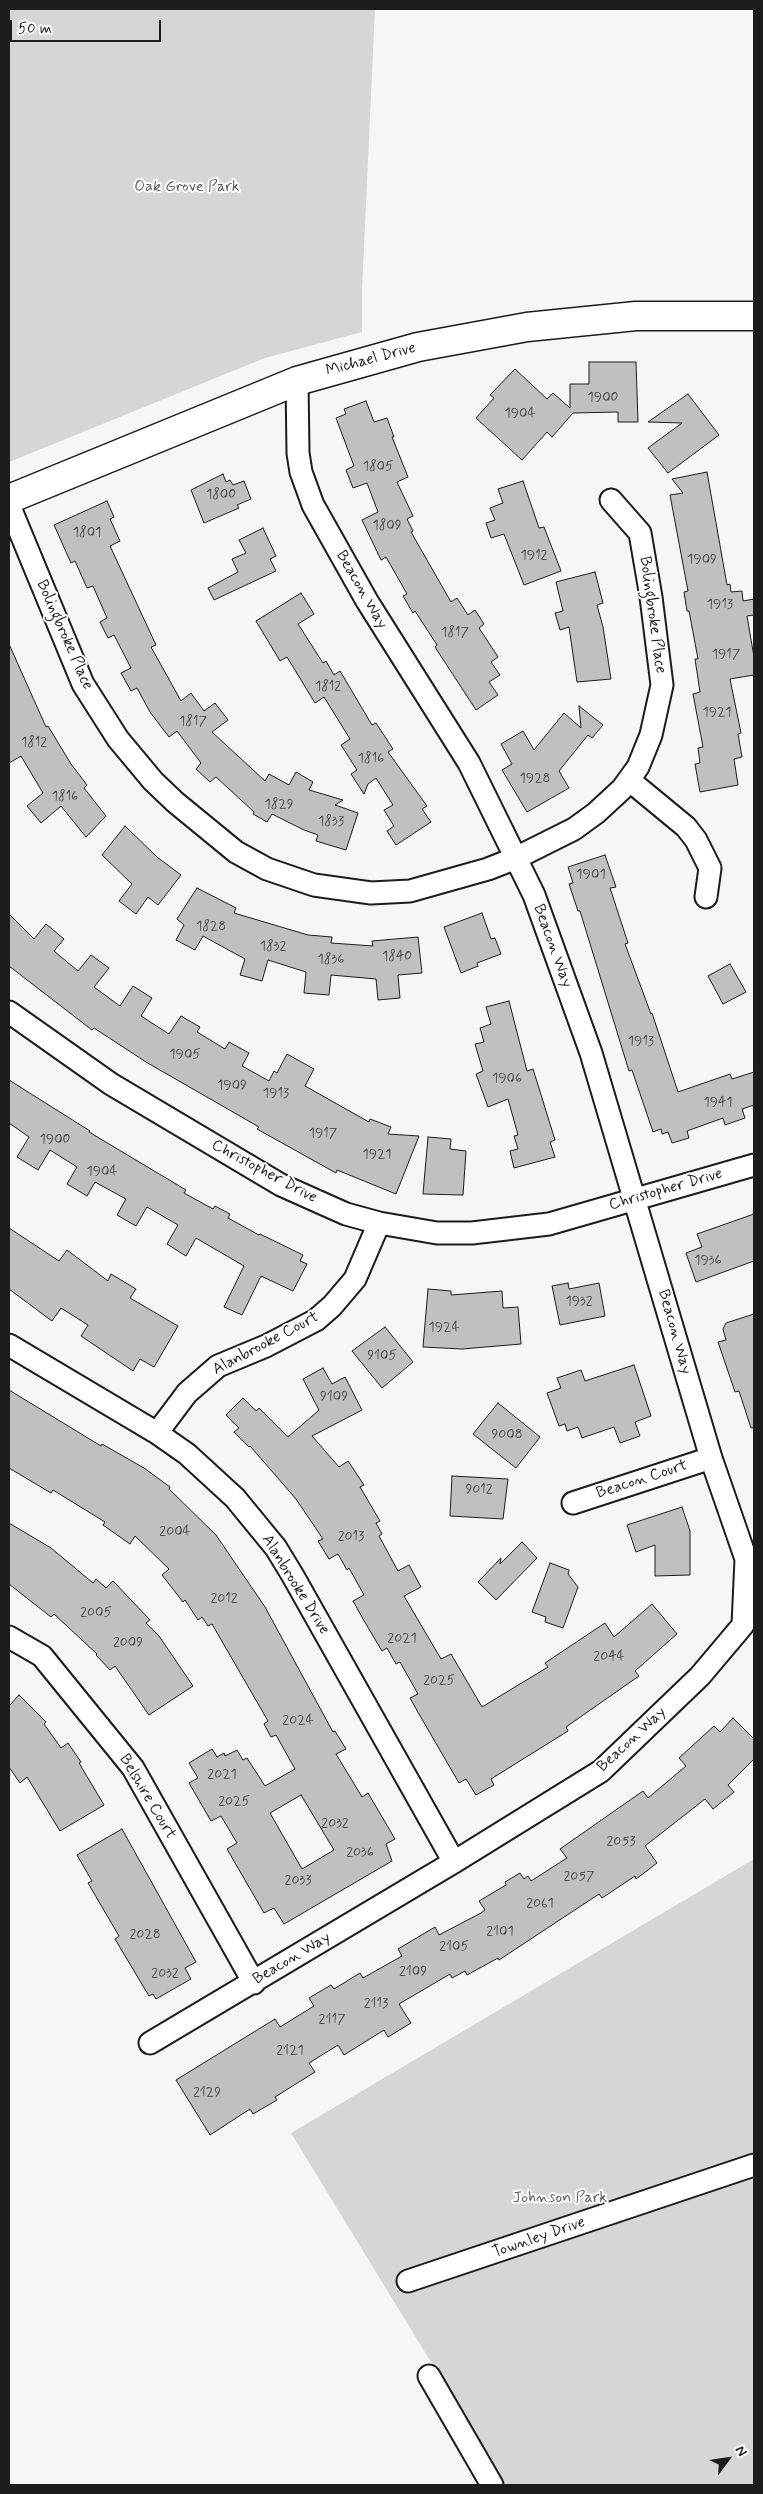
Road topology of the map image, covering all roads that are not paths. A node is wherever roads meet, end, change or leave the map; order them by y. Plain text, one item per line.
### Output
1 (754, 316) edge
2 (297, 380) junction
3 (9, 499) edge
4 (611, 500) dead end
5 (9, 505) edge
6 (629, 780) junction
7 (516, 858) junction
8 (706, 897) dead end
9 (9, 1012) edge
10 (754, 1164) edge
11 (634, 1199) junction
12 (380, 1223) junction
13 (9, 1345) edge
14 (157, 1433) junction
15 (711, 1458) junction
16 (573, 1502) dead end
17 (9, 1637) edge
18 (454, 1862) junction
19 (254, 1982) junction
20 (150, 2043) dead end
21 (754, 2165) edge
22 (408, 2281) dead end
23 (429, 2376) dead end
24 (492, 2485) edge

1 - 2 street, Michael Drive
2 - 3 street, Michael Drive
2 - 7 street, Beacon Way
4 - 6 street, Bolingbroke Place
5 - 7 street, Bolingbroke Place
6 - 7 street, Bolingbroke Place
6 - 8 street
7 - 11 street, Beacon Way
9 - 12 street, Christopher Drive
10 - 11 street, Christopher Drive
11 - 12 street, Christopher Drive
11 - 15 street, Beacon Way
12 - 14 street, Alanbrooke Court
13 - 14 street, Alanbrooke Drive
14 - 18 street, Alanbrooke Drive
15 - 16 street, Beacon Court
15 - 18 street, Beacon Way
17 - 19 street, Belshire Court
18 - 19 street, Beacon Way
19 - 20 street, Beacon Way
21 - 22 street, Townley Drive
23 - 24 street

